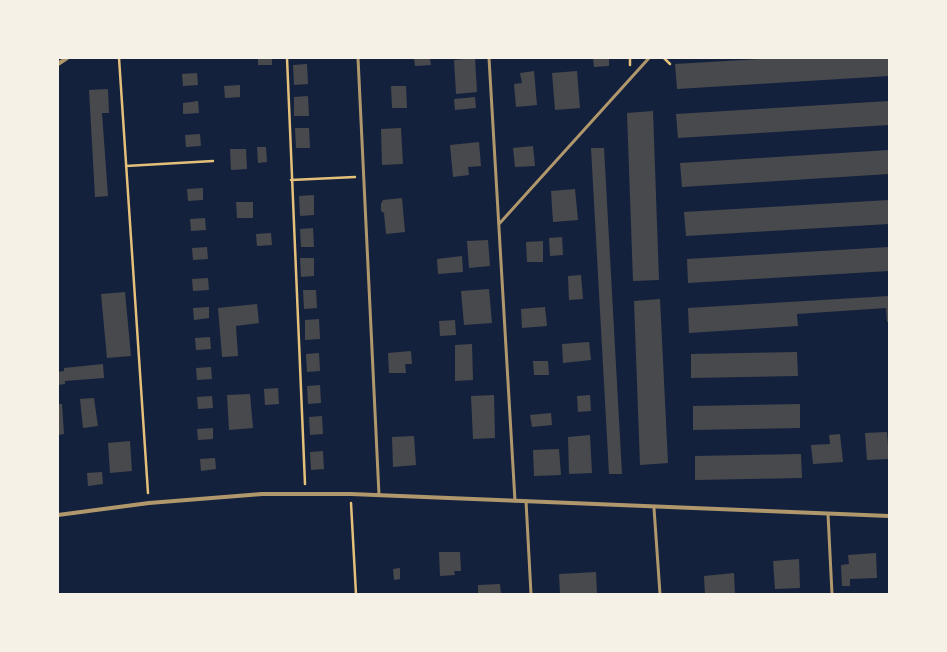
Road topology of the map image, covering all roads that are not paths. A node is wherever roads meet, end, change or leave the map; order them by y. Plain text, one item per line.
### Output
1 (67, 58) edge
2 (358, 58) edge
3 (489, 58) edge
4 (649, 58) edge
5 (58, 64) edge
6 (499, 224) junction
7 (379, 496) junction
8 (515, 501) junction
9 (526, 501) junction
10 (654, 508) junction
11 (828, 514) junction
12 (58, 515) edge
13 (889, 516) edge
14 (531, 594) edge
15 (660, 594) edge
16 (832, 594) edge

1 - 5 street
2 - 7 lane
3 - 6 lane
4 - 6 lane
6 - 8 lane
7 - 8 street
7 - 12 street
8 - 9 street
9 - 10 street
9 - 14 lane
10 - 11 street
10 - 15 lane
11 - 13 street
11 - 16 lane

